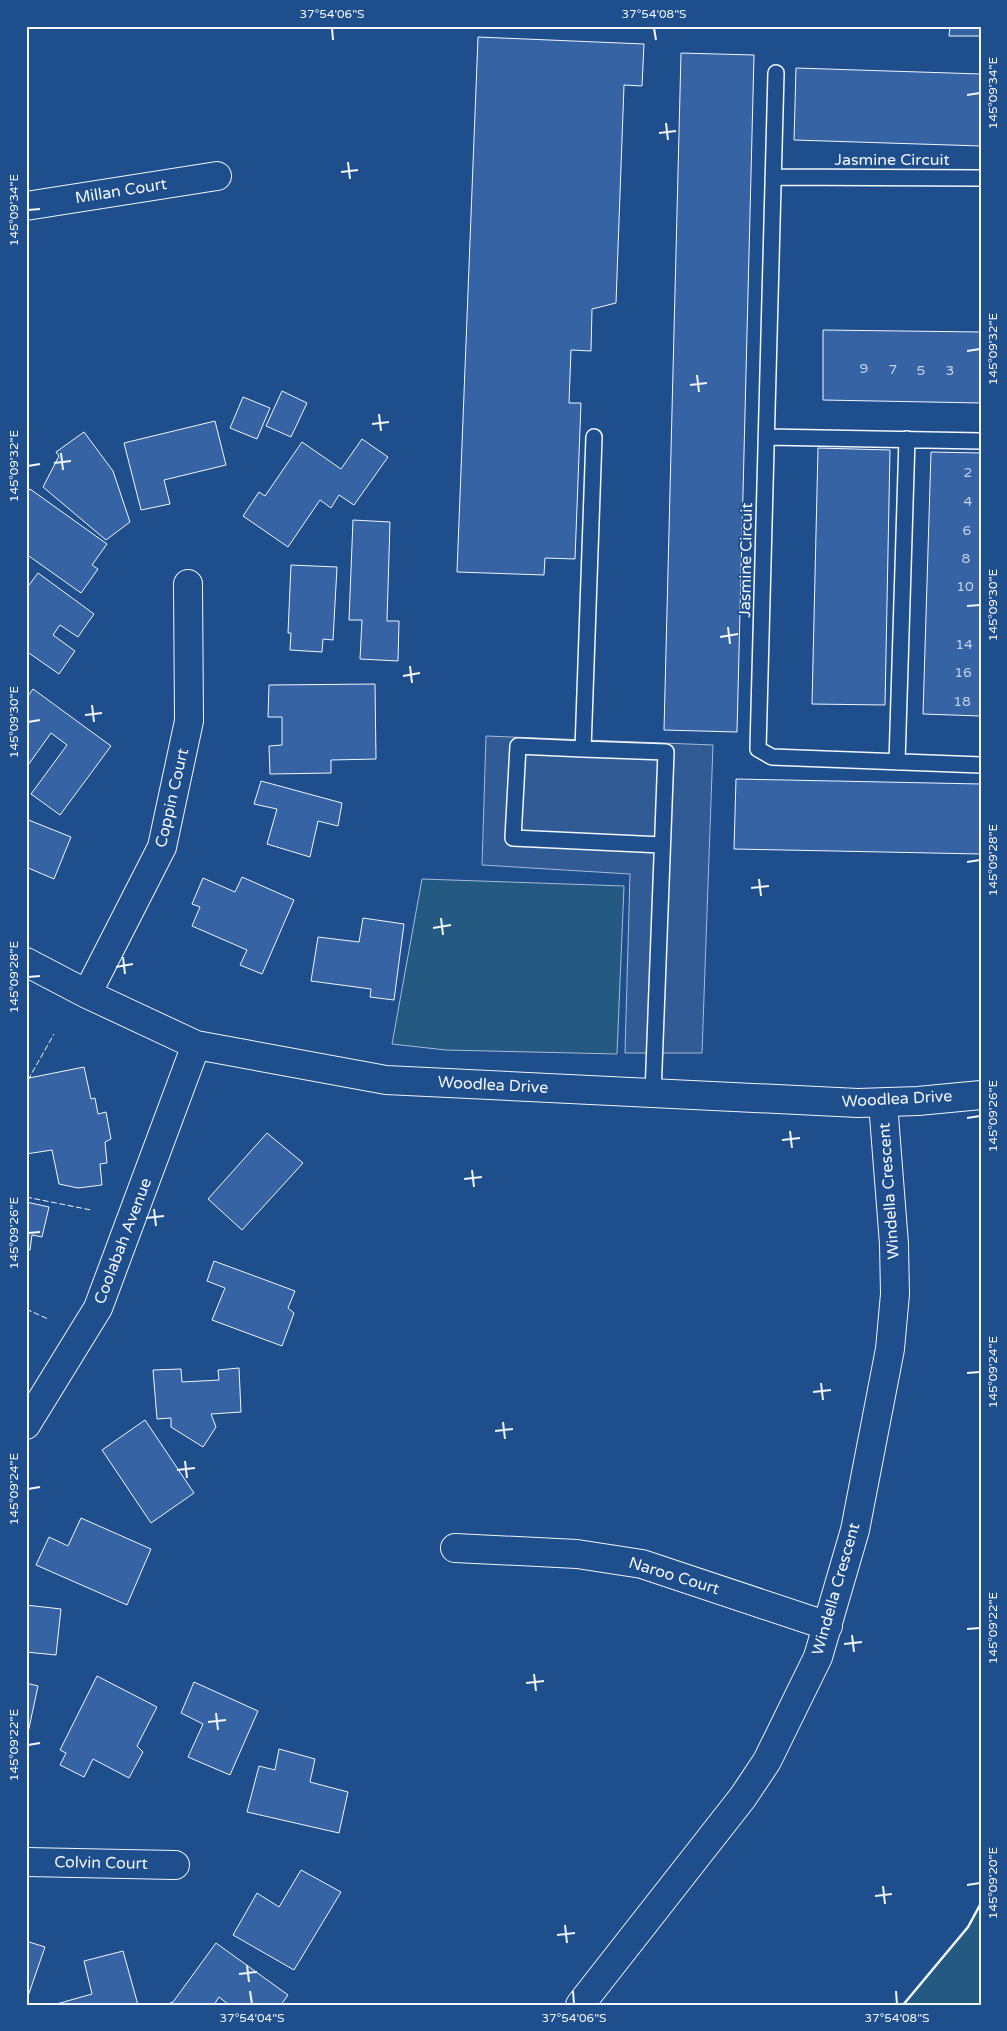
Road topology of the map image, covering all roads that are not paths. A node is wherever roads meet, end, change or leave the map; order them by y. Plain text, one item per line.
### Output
1 (776, 73) dead end
2 (216, 176) dead end
3 (773, 177) junction
4 (981, 178) edge
5 (26, 206) edge
6 (594, 437) dead end
7 (767, 437) junction
8 (907, 439) junction
9 (981, 441) edge
10 (188, 584) dead end
11 (583, 749) junction
12 (897, 762) junction
13 (981, 765) edge
14 (662, 846) junction
15 (26, 962) edge
16 (87, 994) junction
17 (196, 1044) junction
18 (654, 1094) junction
19 (981, 1095) edge
20 (883, 1103) junction
21 (26, 1425) edge
22 (455, 1548) dead end
23 (828, 1626) junction
24 (26, 1862) edge
25 (175, 1865) dead end
26 (580, 2005) edge

1 - 3 lane, Jasmine Circuit
2 - 5 street, Millan Court
3 - 4 lane, Jasmine Circuit
3 - 7 lane, Jasmine Circuit
6 - 11 lane
7 - 8 lane
7 - 12 lane, Jasmine Circuit
8 - 9 lane
8 - 12 lane
10 - 16 street, Coppin Court
11 - 14 lane
11 - 14 lane
12 - 13 lane, Jasmine Circuit
14 - 18 lane
15 - 16 street, Woodlea Drive
16 - 17 street, Woodlea Drive
17 - 18 street, Woodlea Drive
17 - 21 street, Coolabah Avenue
18 - 20 street, Woodlea Drive
19 - 20 street, Woodlea Drive
20 - 23 street, Windella Crescent
22 - 23 street, Naroo Court
23 - 26 street, Windella Crescent
24 - 25 street, Colvin Court

